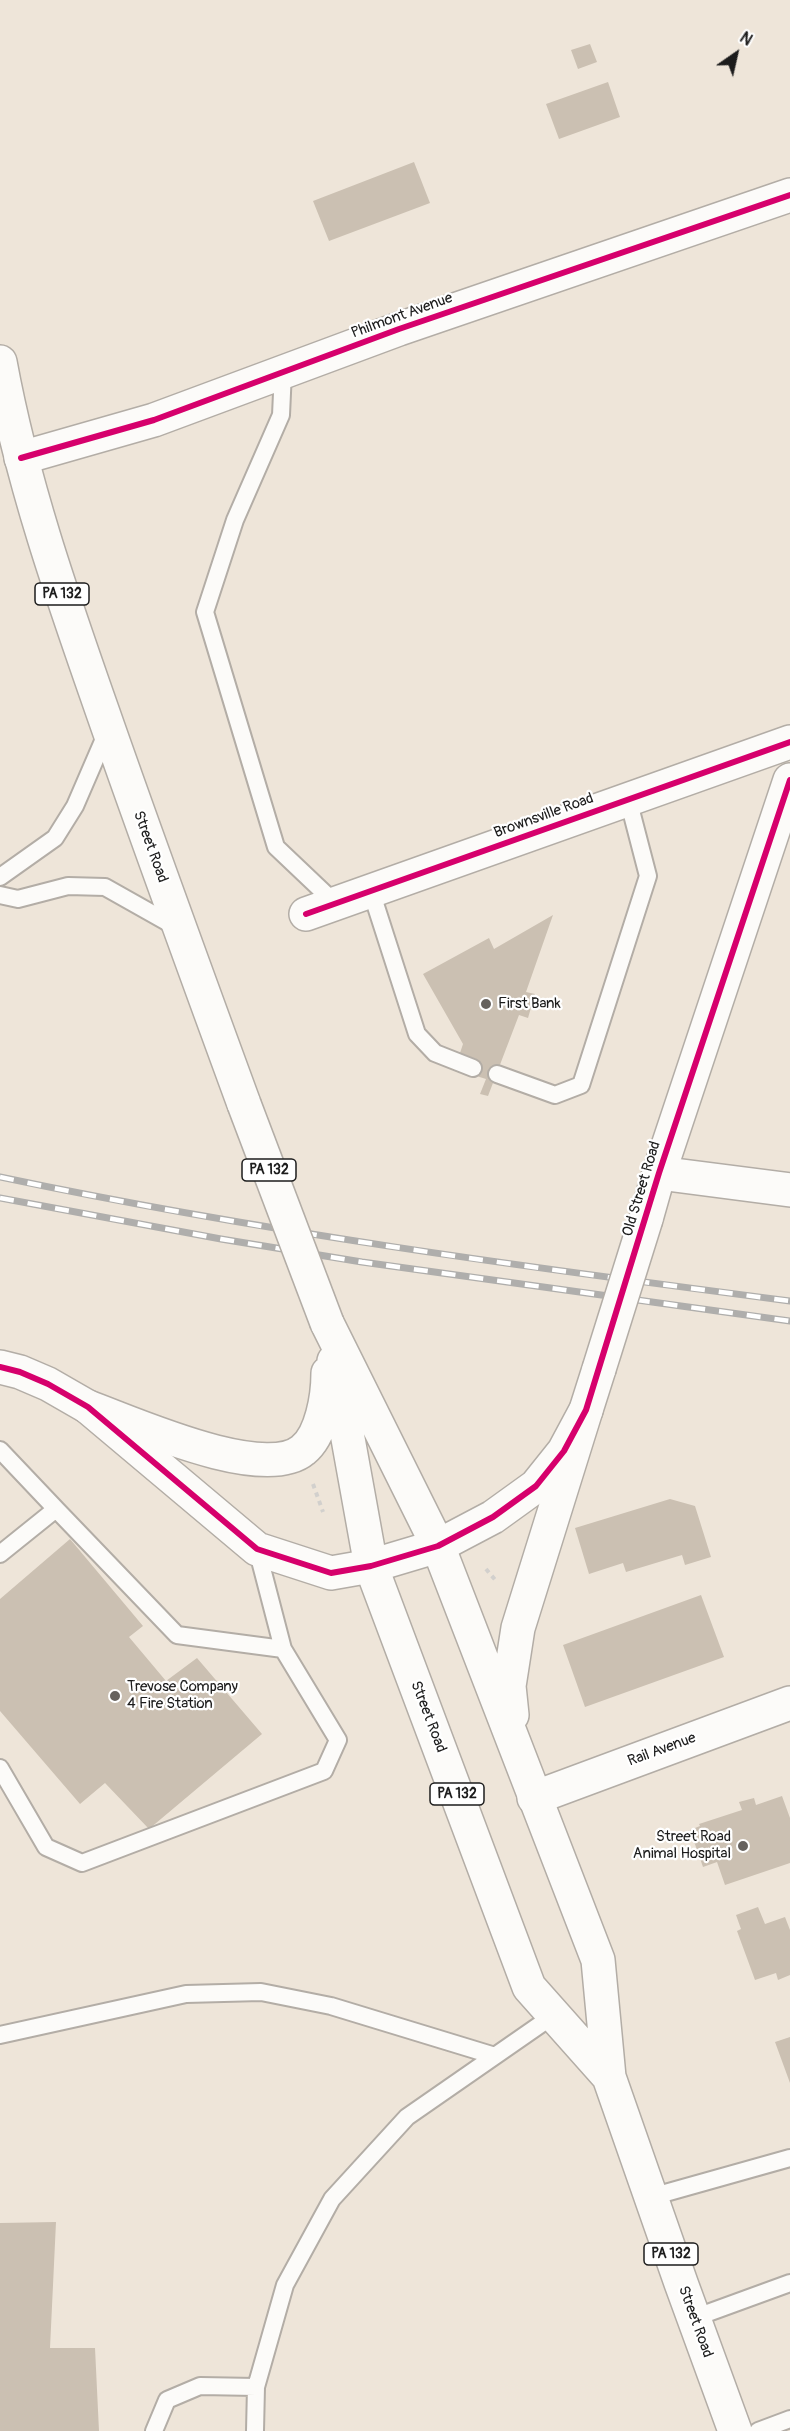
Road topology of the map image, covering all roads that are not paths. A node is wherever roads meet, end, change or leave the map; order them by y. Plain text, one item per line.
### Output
1 (790, 195) edge
2 (0, 362) edge
3 (283, 371) junction
4 (21, 458) junction
5 (108, 729) junction
6 (790, 742) edge
7 (790, 780) edge
8 (628, 799) junction
9 (0, 877) edge
10 (371, 891) junction
11 (0, 895) edge
12 (320, 909) joint
13 (180, 929) junction
14 (473, 1068) dead end
15 (497, 1074) dead end
16 (659, 1173) junction
17 (790, 1190) edge
18 (327, 1323) junction
19 (0, 1367) edge
20 (87, 1407) junction
21 (586, 1410) junction
22 (0, 1450) edge
23 (56, 1509) junction
24 (438, 1546) junction
25 (256, 1549) junction
26 (0, 1554) edge
27 (371, 1566) junction
28 (283, 1648) junction
29 (790, 1703) edge
30 (517, 1752) junction
31 (0, 1768) edge
32 (534, 1798) junction
33 (554, 2015) junction
34 (0, 2035) edge
35 (495, 2056) junction
36 (609, 2077) junction
37 (790, 2158) edge
38 (651, 2197) junction
39 (790, 2283) edge
40 (694, 2318) junction
41 (256, 2387) junction
42 (790, 2419) edge
43 (154, 2431) edge
44 (255, 2431) edge
45 (735, 2431) edge
46 (758, 2431) edge

1 - 3 main road, Philmont Avenue
2 - 4 main road, Street Road / PA 132
3 - 4 main road, Philmont Avenue
3 - 12 lane
4 - 5 main road, Street Road / PA 132
5 - 9 lane
5 - 13 main road, Street Road / PA 132
6 - 8 main road, Brownsville Road
7 - 16 main road, Old Street Road
8 - 10 main road, Brownsville Road
8 - 15 lane
10 - 12 main road, Brownsville Road
10 - 14 lane
11 - 13 lane
13 - 18 main road, Street Road / PA 132, bridge
16 - 17 main road
16 - 21 main road, Old Street Road, bridge
18 - 20 main road
18 - 24 main road, Street Road / PA 132
18 - 27 main road, Street Road / PA 132
19 - 20 main road
20 - 25 main road
21 - 24 main road, Old Street Road
21 - 30 main road
22 - 23 lane
23 - 26 lane
23 - 28 lane
24 - 27 main road, Old Street Road
24 - 30 main road, Street Road / PA 132
25 - 27 main road, Old Street Road
25 - 28 lane
27 - 33 main road, Street Road / PA 132
28 - 31 lane
29 - 32 main road, Rail Avenue
30 - 32 main road, Street Road / PA 132
32 - 36 main road, Street Road / PA 132
33 - 35 lane
33 - 36 main road, Street Road / PA 132
34 - 35 lane
35 - 41 lane
36 - 38 main road, Street Road / PA 132
37 - 38 lane
38 - 40 main road, Street Road / PA 132
39 - 40 lane
40 - 45 main road, Street Road / PA 132
41 - 43 lane
41 - 44 lane
42 - 46 lane

